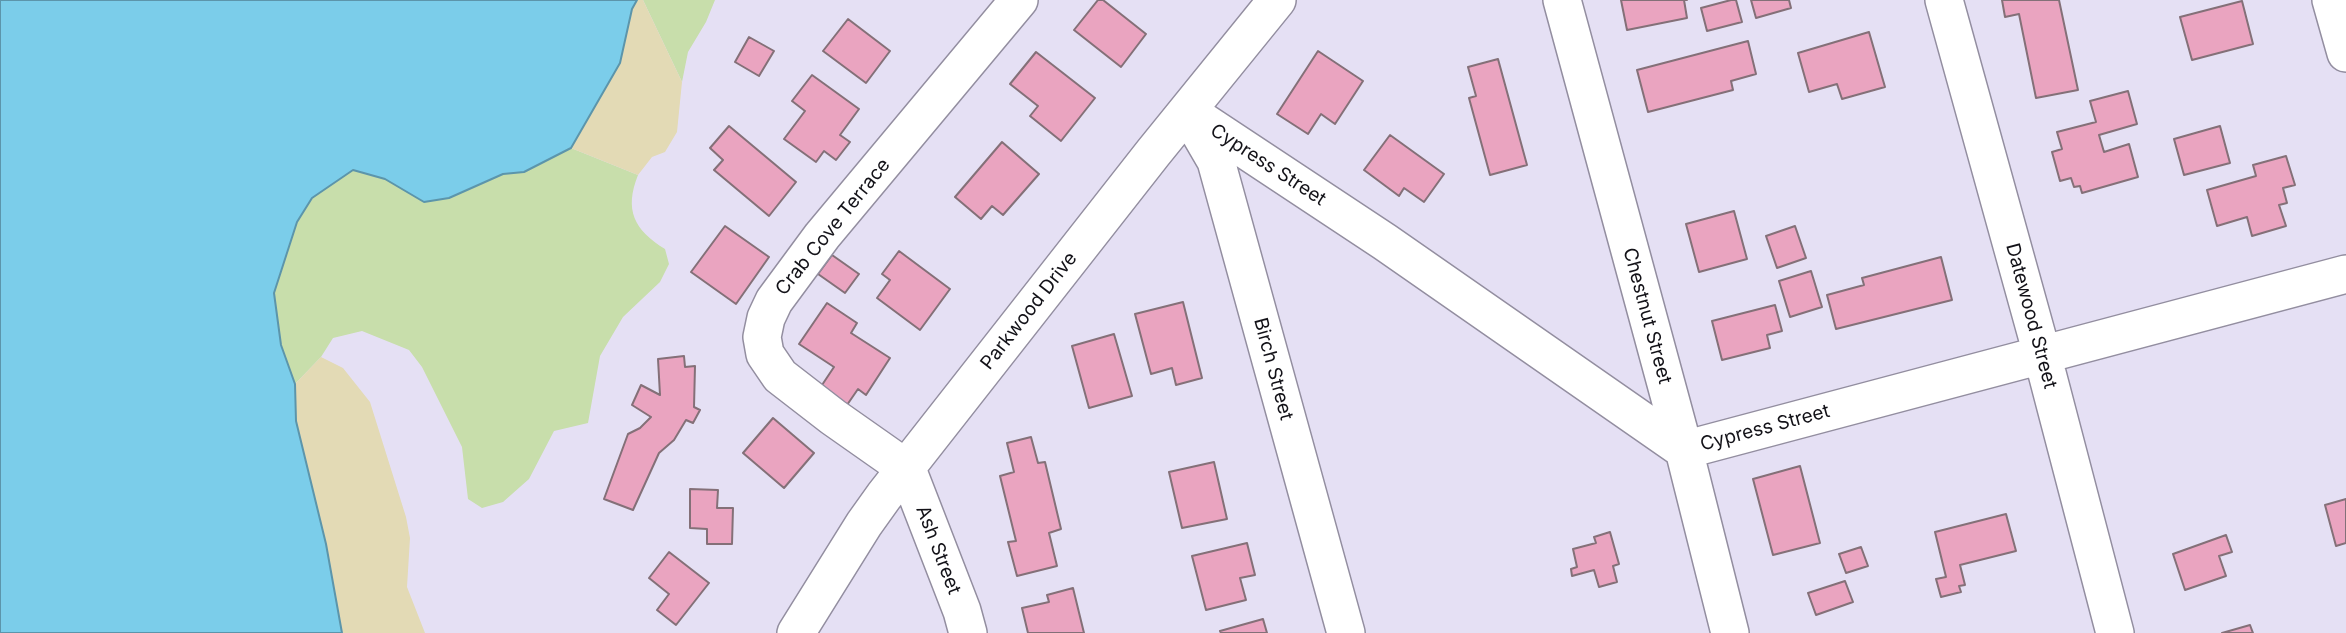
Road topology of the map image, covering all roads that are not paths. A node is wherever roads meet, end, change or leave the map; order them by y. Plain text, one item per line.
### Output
1 (1019, 0) edge
2 (1277, 0) edge
3 (1562, 0) edge
4 (1944, 0) edge
5 (2331, 0) edge
6 (2346, 53) edge
7 (1186, 111) junction
8 (2346, 274) edge
9 (2042, 354) junction
10 (1684, 450) junction
11 (907, 468) junction
12 (796, 633) edge
13 (968, 633) edge
14 (1346, 633) edge
15 (1730, 633) edge
16 (2115, 633) edge

1 - 11 street, Crab Cove Terrace
2 - 7 street, Parkwood Drive
3 - 10 street, Chestnut Street
4 - 9 street, Datewood Street
5 - 6 street
7 - 10 street, Cypress Street
7 - 11 street, Parkwood Drive
7 - 14 street, Birch Street
8 - 9 street, Cypress Street
9 - 10 street, Cypress Street
9 - 16 street, Datewood Street
10 - 15 street, Chestnut Street
11 - 12 street, Parkwood Drive
11 - 13 street, Ash Street

